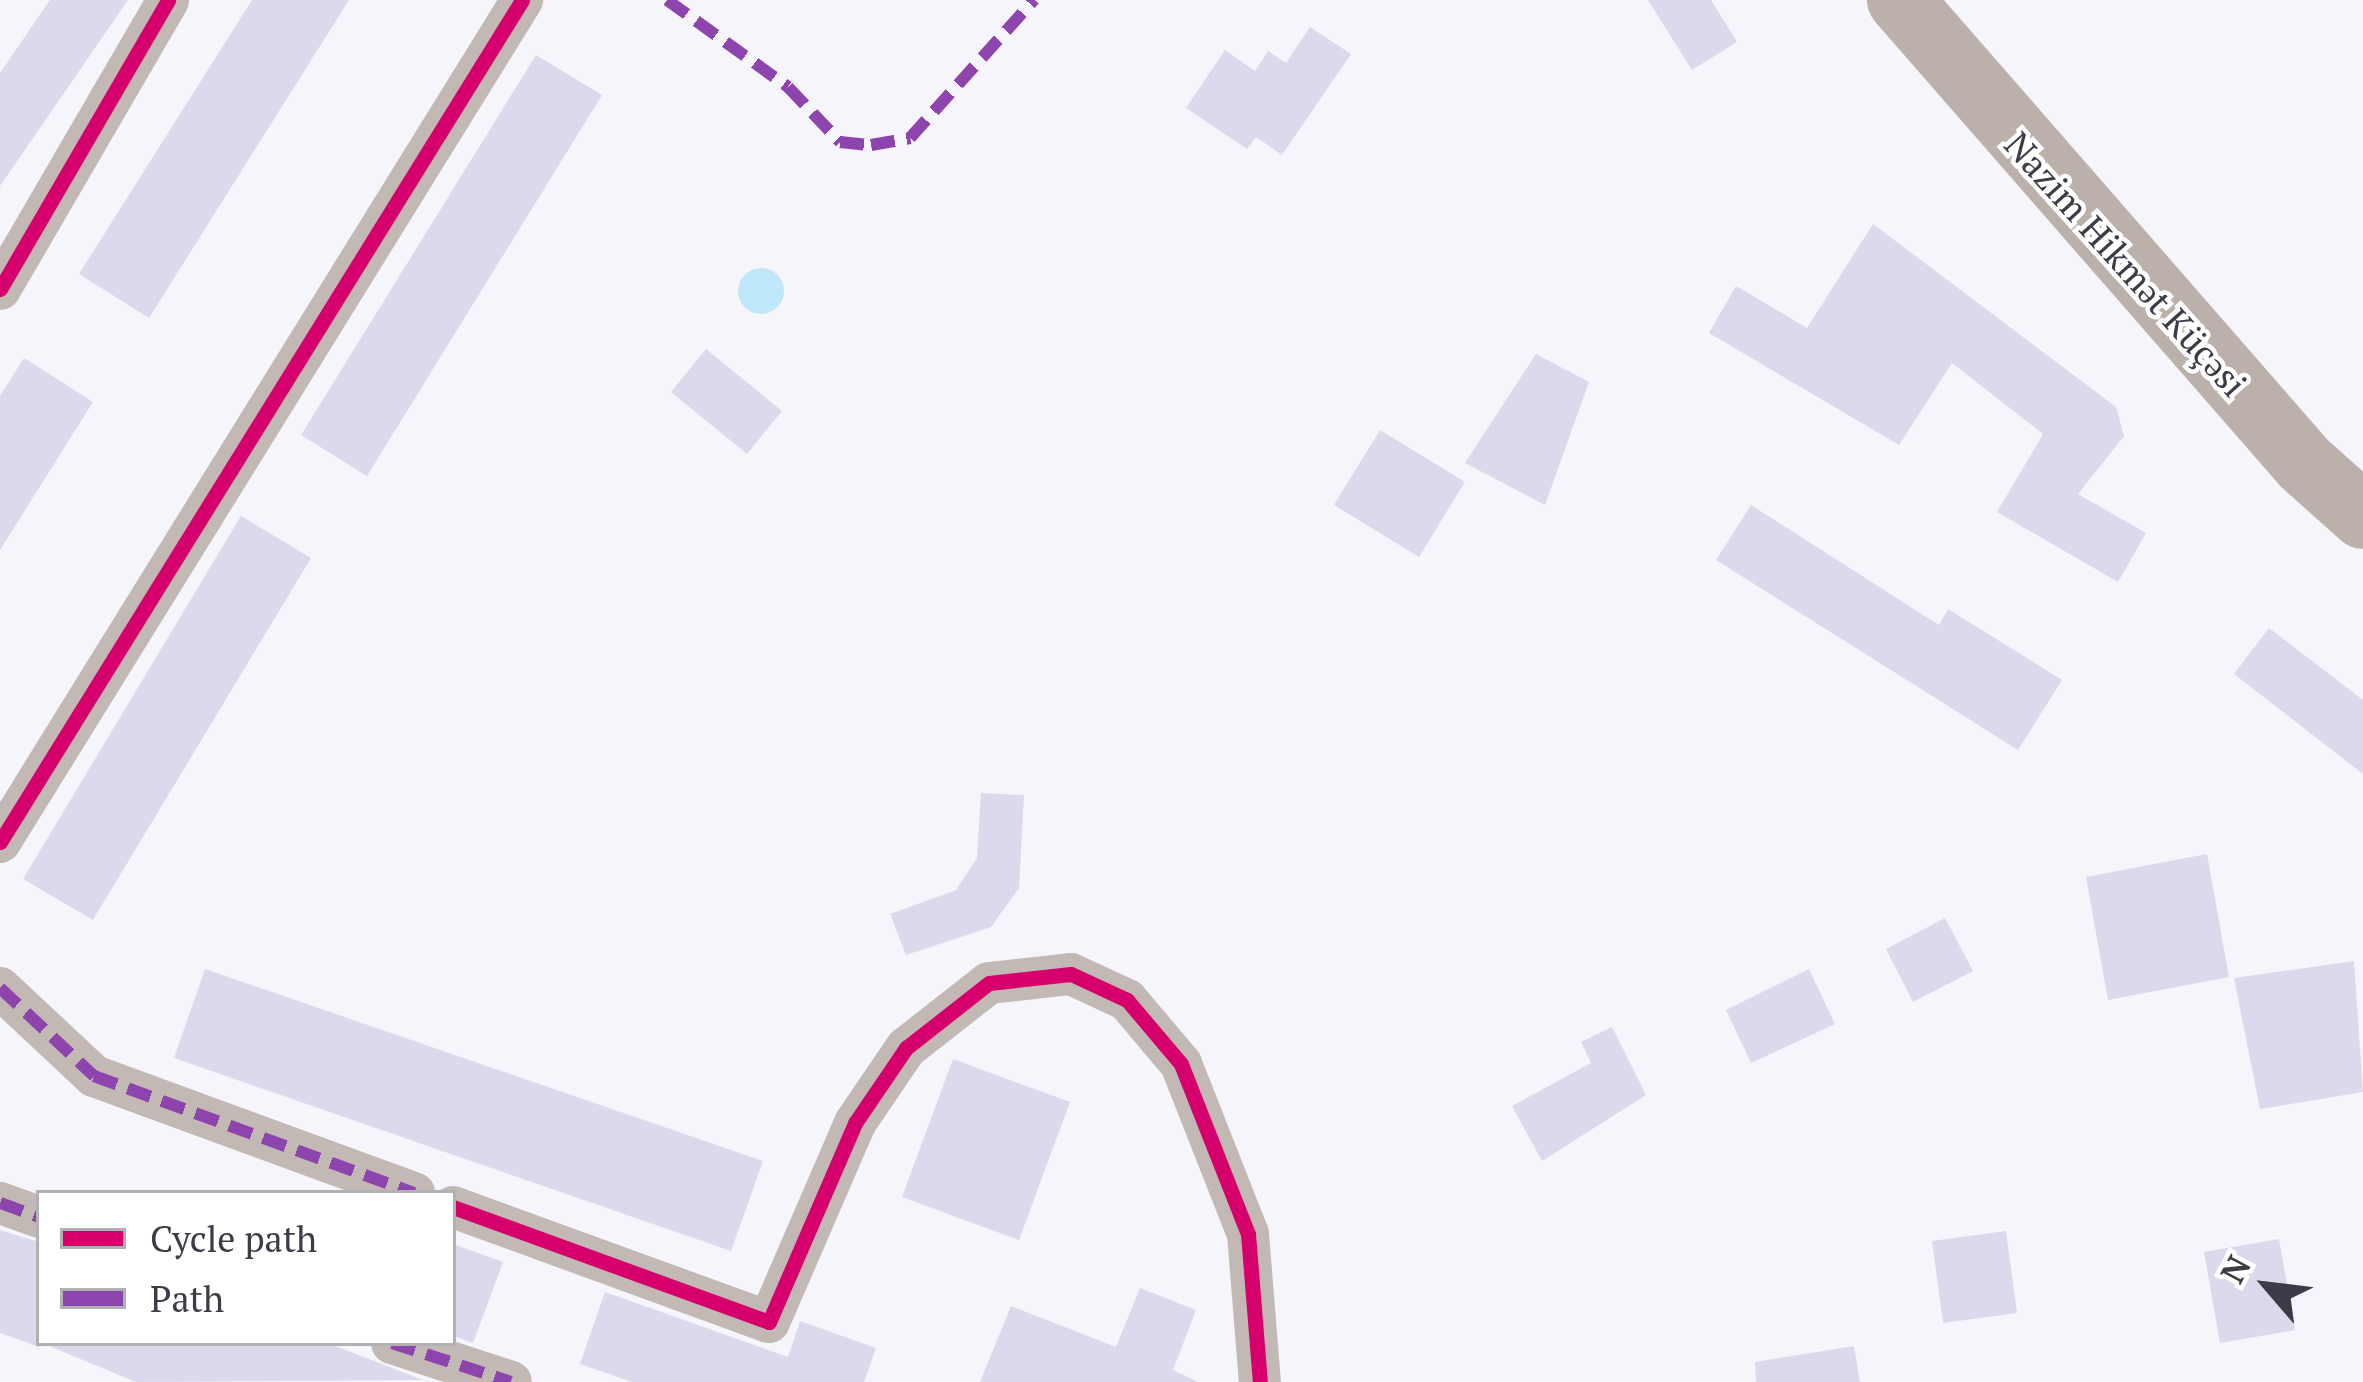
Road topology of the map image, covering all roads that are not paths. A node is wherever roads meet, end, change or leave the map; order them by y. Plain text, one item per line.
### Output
1 (169, 0) edge
2 (522, 0) edge
3 (1900, 0) edge
4 (0, 289) edge
5 (2363, 516) edge
6 (0, 842) edge
7 (0, 988) edge
8 (406, 1190) edge
9 (0, 1203) edge
10 (456, 1208) edge
11 (36, 1216) edge
12 (401, 1346) edge
13 (511, 1382) edge
14 (1260, 1382) edge

1 - 4 street
2 - 6 street
3 - 5 main road, Nazim Hikmət Küçəsi
7 - 8 street
9 - 11 street
10 - 14 street
12 - 13 street

